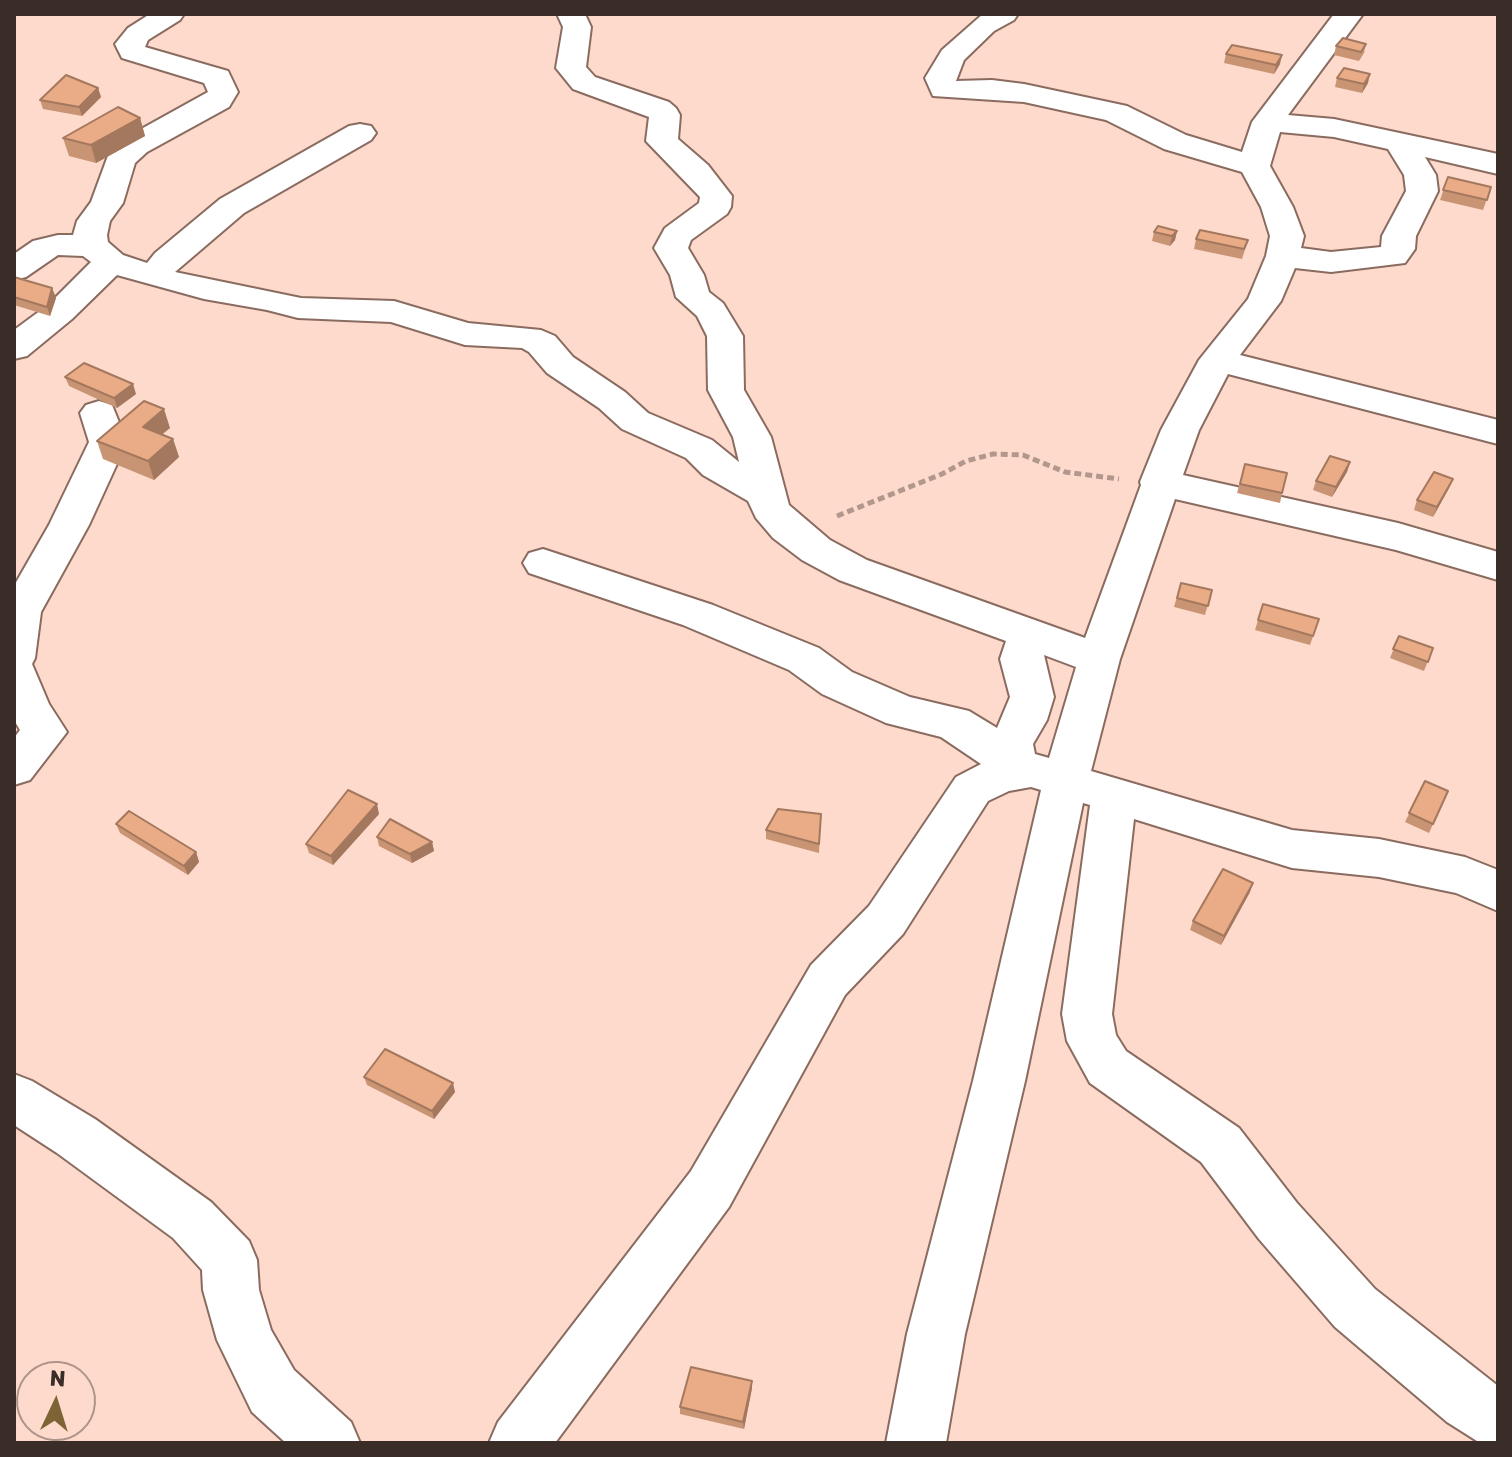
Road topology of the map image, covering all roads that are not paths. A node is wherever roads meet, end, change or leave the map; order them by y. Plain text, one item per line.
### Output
1 (170, 14) edge
2 (571, 14) edge
3 (1004, 14) edge
4 (1349, 14) edge
5 (1267, 122) junction
6 (360, 133) dead end
7 (1400, 143) junction
8 (1498, 164) edge
9 (1254, 166) junction
10 (101, 254) junction
11 (1283, 256) junction
12 (14, 270) edge
13 (154, 277) junction
14 (14, 348) edge
15 (1217, 360) junction
16 (99, 413) dead end
17 (1498, 432) edge
18 (1159, 482) junction
19 (765, 493) junction
20 (543, 563) dead end
21 (1498, 566) edge
22 (1030, 634) junction
23 (14, 658) edge
24 (1099, 659) junction
25 (14, 671) edge
26 (14, 768) edge
27 (1016, 770) junction
28 (1066, 779) junction
29 (1114, 797) junction
30 (1498, 892) edge
31 (14, 1097) edge
32 (1498, 1420) edge
33 (330, 1443) edge
34 (519, 1443) edge
35 (916, 1443) edge

1 - 10 street
2 - 19 street
3 - 9 street
4 - 5 street
5 - 7 street
5 - 9 street
6 - 13 street
7 - 8 street
7 - 11 street
9 - 11 street
10 - 12 street
10 - 13 street
10 - 14 street
11 - 15 street
13 - 19 street
15 - 17 street
15 - 18 street
16 - 23 street
18 - 21 street
18 - 24 street
19 - 22 street
20 - 27 street
22 - 24 street
22 - 27 street
24 - 28 street
25 - 26 street
27 - 28 street
27 - 34 street
28 - 29 street
28 - 35 street
29 - 30 street
29 - 32 street
31 - 33 street

